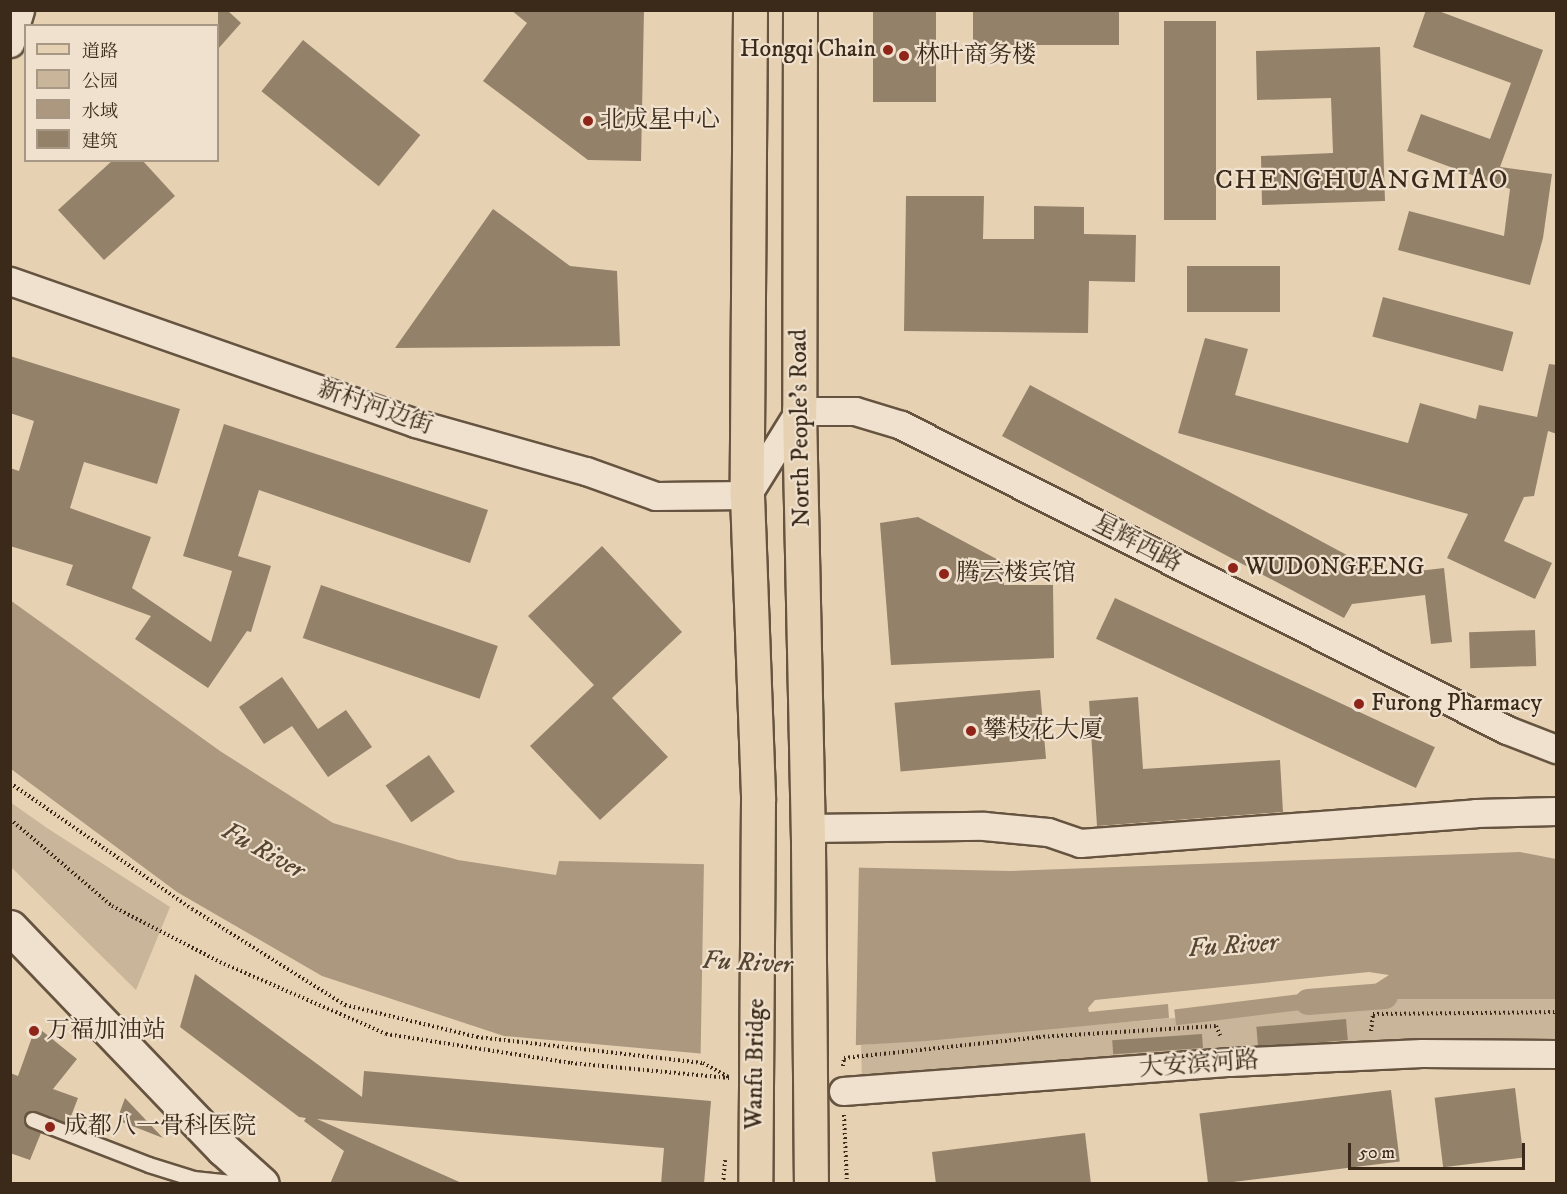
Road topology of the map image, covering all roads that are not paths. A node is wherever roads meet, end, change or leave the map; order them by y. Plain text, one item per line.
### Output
1 (20, 10) edge
2 (750, 10) edge
3 (800, 10) edge
4 (10, 43) edge
5 (10, 281) edge
6 (799, 411) junction
7 (747, 495) junction
8 (1557, 749) edge
9 (759, 800) joint
10 (1557, 811) edge
11 (808, 837) junction
12 (10, 927) edge
13 (1557, 1054) edge
14 (843, 1091) road end
15 (33, 1120) dead end
16 (242, 1184) edge
17 (262, 1184) edge
18 (755, 1184) edge
19 (811, 1184) edge

1 - 4 street
2 - 7 main road, North People's Road
3 - 6 main road, North People's Road
5 - 7 street, 新村河边街
6 - 7 street
6 - 8 street, 星辉西路
6 - 11 main road, North People's Road
7 - 9 main road, North People's Road
9 - 18 main road, Wanfu Bridge
10 - 11 street
11 - 19 main road
12 - 17 street
13 - 14 street, 大安滨河路
15 - 16 lane

